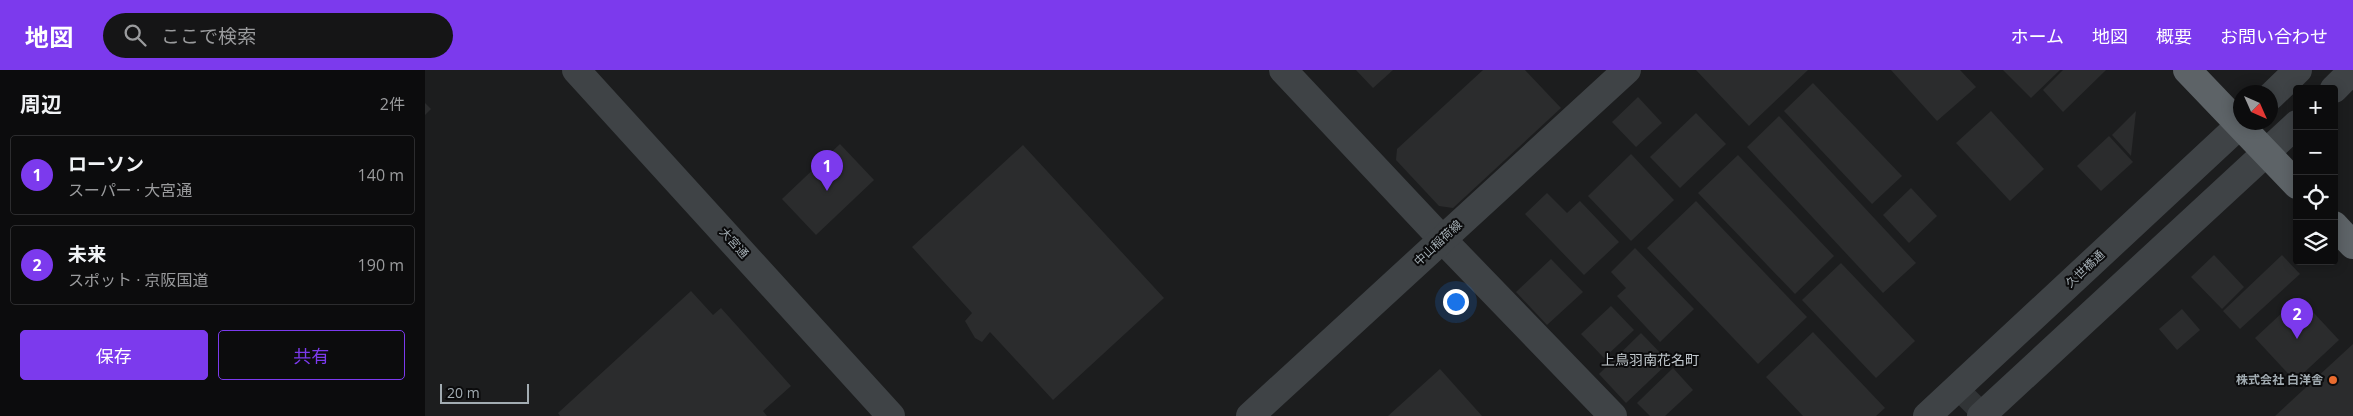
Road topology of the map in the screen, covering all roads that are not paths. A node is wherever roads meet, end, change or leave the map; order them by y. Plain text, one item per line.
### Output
1 (576, 70) edge
2 (1283, 70) edge
3 (1627, 70) edge
4 (2187, 70) edge
5 (2298, 70) edge
6 (2353, 70) edge
7 (2337, 85) edge
8 (2278, 89) edge
9 (2233, 116) edge
10 (2293, 128) edge
11 (2235, 130) edge
12 (2246, 130) edge
13 (2266, 153) junction
14 (2293, 181) edge
15 (2338, 229) edge
16 (1442, 239) junction
17 (2353, 245) edge
18 (1957, 388) junction
19 (1982, 415) edge
20 (891, 416) edge
21 (1250, 416) edge
22 (1613, 416) edge
23 (1927, 416) edge

1 - 20 street, 大宮通
2 - 16 street
3 - 16 street, 中山稲荷線
4 - 9 highway
5 - 8 street
6 - 7 street
10 - 13 street
11 - 18 street, 久世橋通
12 - 13 highway
13 - 14 highway
13 - 19 street
15 - 17 highway
16 - 21 street, 中山稲荷線
16 - 22 street
18 - 19 street
18 - 23 street, 久世橋通

